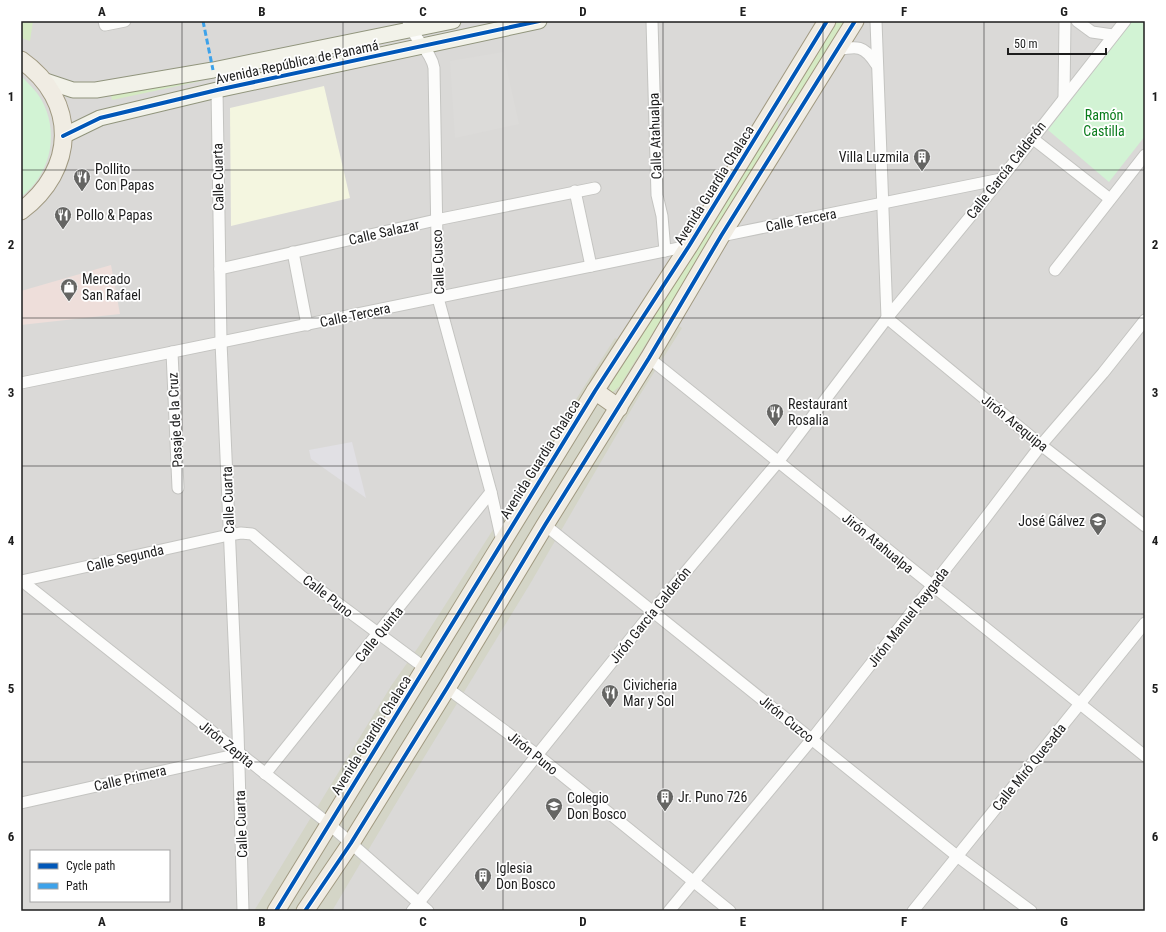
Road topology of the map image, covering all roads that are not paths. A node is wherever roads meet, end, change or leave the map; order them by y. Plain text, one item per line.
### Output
1 (104, 21) edge
2 (125, 21) edge
3 (453, 21) edge
4 (539, 21) edge
5 (652, 21) edge
6 (855, 21) edge
7 (876, 21) edge
8 (1065, 21) edge
9 (1077, 21) edge
10 (1125, 21) edge
11 (826, 22) edge
12 (410, 25) edge
13 (1113, 34) junction
14 (422, 47) junction
15 (836, 50) junction
16 (21, 60) edge
17 (876, 64) junction
18 (43, 80) junction
19 (217, 90) junction
20 (1064, 97) junction
21 (776, 107) junction
22 (793, 119) junction
23 (63, 136) junction
24 (1032, 138) junction
25 (1145, 155) edge
26 (1001, 179) junction
27 (595, 188) dead end
28 (575, 191) junction
29 (1110, 199) junction
30 (882, 203) junction
31 (21, 211) edge
32 (436, 220) junction
33 (721, 236) junction
34 (689, 246) junction
35 (664, 251) junction
36 (293, 252) junction
37 (591, 266) junction
38 (220, 269) junction
39 (1055, 270) dead end
40 (438, 298) junction
41 (887, 318) junction
42 (1145, 320) edge
43 (307, 325) junction
44 (221, 342) junction
45 (172, 352) junction
46 (649, 358) junction
47 (21, 383) edge
48 (595, 391) junction
49 (618, 408) junction
50 (1041, 445) junction
51 (778, 462) junction
52 (178, 488) dead end
53 (491, 492) junction
54 (544, 525) junction
55 (1145, 526) edge
56 (229, 535) junction
57 (502, 541) junction
58 (22, 581) edge
59 (932, 587) junction
60 (472, 593) junction
61 (495, 607) junction
62 (652, 612) junction
63 (1145, 623) edge
64 (378, 635) junction
65 (425, 668) junction
66 (446, 688) junction
67 (1080, 704) junction
68 (812, 739) junction
69 (239, 754) junction
70 (536, 754) junction
71 (1145, 756) edge
72 (265, 774) junction
73 (21, 803) edge
74 (329, 824) junction
75 (351, 843) junction
76 (957, 856) junction
77 (692, 882) junction
78 (415, 907) edge
79 (243, 911) edge
80 (276, 911) edge
81 (305, 911) edge
82 (428, 911) edge
83 (669, 911) edge
84 (730, 911) edge
85 (913, 911) edge
86 (1031, 911) edge

1 - 2 street
3 - 12 main road, Avenida República de Panamá
4 - 14 main road, Avenida República de Panamá
5 - 35 street, Calle Atahualpa
6 - 15 main road
7 - 17 street
8 - 20 street
9 - 13 street
10 - 13 street, Calle García Calderón
11 - 21 main road, Avenida Guardia Chalaca
12 - 14 street, Calle Cusco
12 - 18 main road, Avenida República de Panamá
13 - 20 street, Calle García Calderón
14 - 19 main road, Avenida República de Panamá
14 - 32 street, Calle Cusco
15 - 17 street
15 - 22 main road
16 - 18 main road
17 - 30 street
18 - 23 main road
19 - 23 main road, Avenida República de Panamá
19 - 38 street, Calle Cuarta
20 - 24 street, Calle García Calderón
21 - 22 main road
21 - 34 main road, Avenida Guardia Chalaca
22 - 33 main road
23 - 31 main road
24 - 26 street, Calle García Calderón
24 - 29 street
25 - 29 street
26 - 30 street, Calle Tercera
26 - 41 street, Calle García Calderón
27 - 28 street, Calle Salazar
28 - 32 street, Calle Salazar
28 - 37 street
29 - 39 street
30 - 33 street, Calle Tercera
30 - 41 street
32 - 36 street, Calle Salazar
32 - 40 street, Calle Cusco
33 - 46 main road
34 - 35 street, Calle Tercera
34 - 48 main road, Avenida Guardia Chalaca
35 - 37 street, Calle Tercera
36 - 38 street, Calle Salazar
36 - 43 street
37 - 40 street, Calle Tercera
38 - 44 street, Calle Cuarta
40 - 43 street, Calle Tercera
40 - 53 street, Calle Cusco
41 - 50 street, Jirón Arequipa
41 - 51 street, Jirón García Calderón
42 - 50 street, Jirón Manuel Raygada
43 - 44 street, Calle Tercera
44 - 45 street, Calle Tercera
44 - 56 street, Calle Cuarta
45 - 47 street, Calle Tercera
45 - 52 street, Pasaje de la Cruz
46 - 49 main road
46 - 51 street, Jirón Atahualpa
48 - 49 main road
48 - 57 main road, Avenida Guardia Chalaca
49 - 54 main road
50 - 55 street, Jirón Arequipa
50 - 59 street, Jirón Manuel Raygada
51 - 59 street, Jirón Atahualpa
51 - 62 street, Jirón García Calderón
53 - 57 street, Calle Cusco
53 - 64 street, Calle Quinta
54 - 61 main road
54 - 62 street, Jirón Cuzco
56 - 58 street, Calle Segunda
56 - 64 street, Calle Puno
56 - 69 street, Calle Cuarta
57 - 60 main road, Avenida Guardia Chalaca
58 - 69 street, Jirón Zepita
59 - 67 street, Jirón Atahualpa
59 - 68 street, Jirón Manuel Raygada
60 - 61 main road
60 - 65 main road, Avenida Guardia Chalaca
61 - 66 main road
62 - 68 street, Jirón Cuzco
62 - 70 street, Jirón García Calderón
63 - 67 street, Calle Miró Quesada
64 - 65 street, Calle Puno
64 - 72 street, Calle Quinta
65 - 74 main road, Avenida Guardia Chalaca
66 - 70 street, Jirón Puno
66 - 75 main road
67 - 71 street, Jirón Atahualpa
67 - 76 street, Calle Miró Quesada
68 - 76 street, Jirón Cuzco
68 - 77 street, Jirón Manuel Raygada
69 - 72 street, Jirón Zepita
69 - 73 street, Calle Primera
69 - 79 street, Calle Cuarta
70 - 77 street, Jirón Puno
70 - 78 street, Jirón García Calderón
72 - 74 street, Jirón Zepita
74 - 75 street, Jirón Zepita
74 - 80 main road, Avenida Guardia Chalaca
75 - 78 street, Jirón Zepita
75 - 81 main road
76 - 85 street, Calle Miró Quesada
76 - 86 street, Jirón Cuzco
77 - 83 street, Jirón Manuel Raygada
77 - 84 street, Jirón Puno
78 - 82 street, Jirón Zepita

